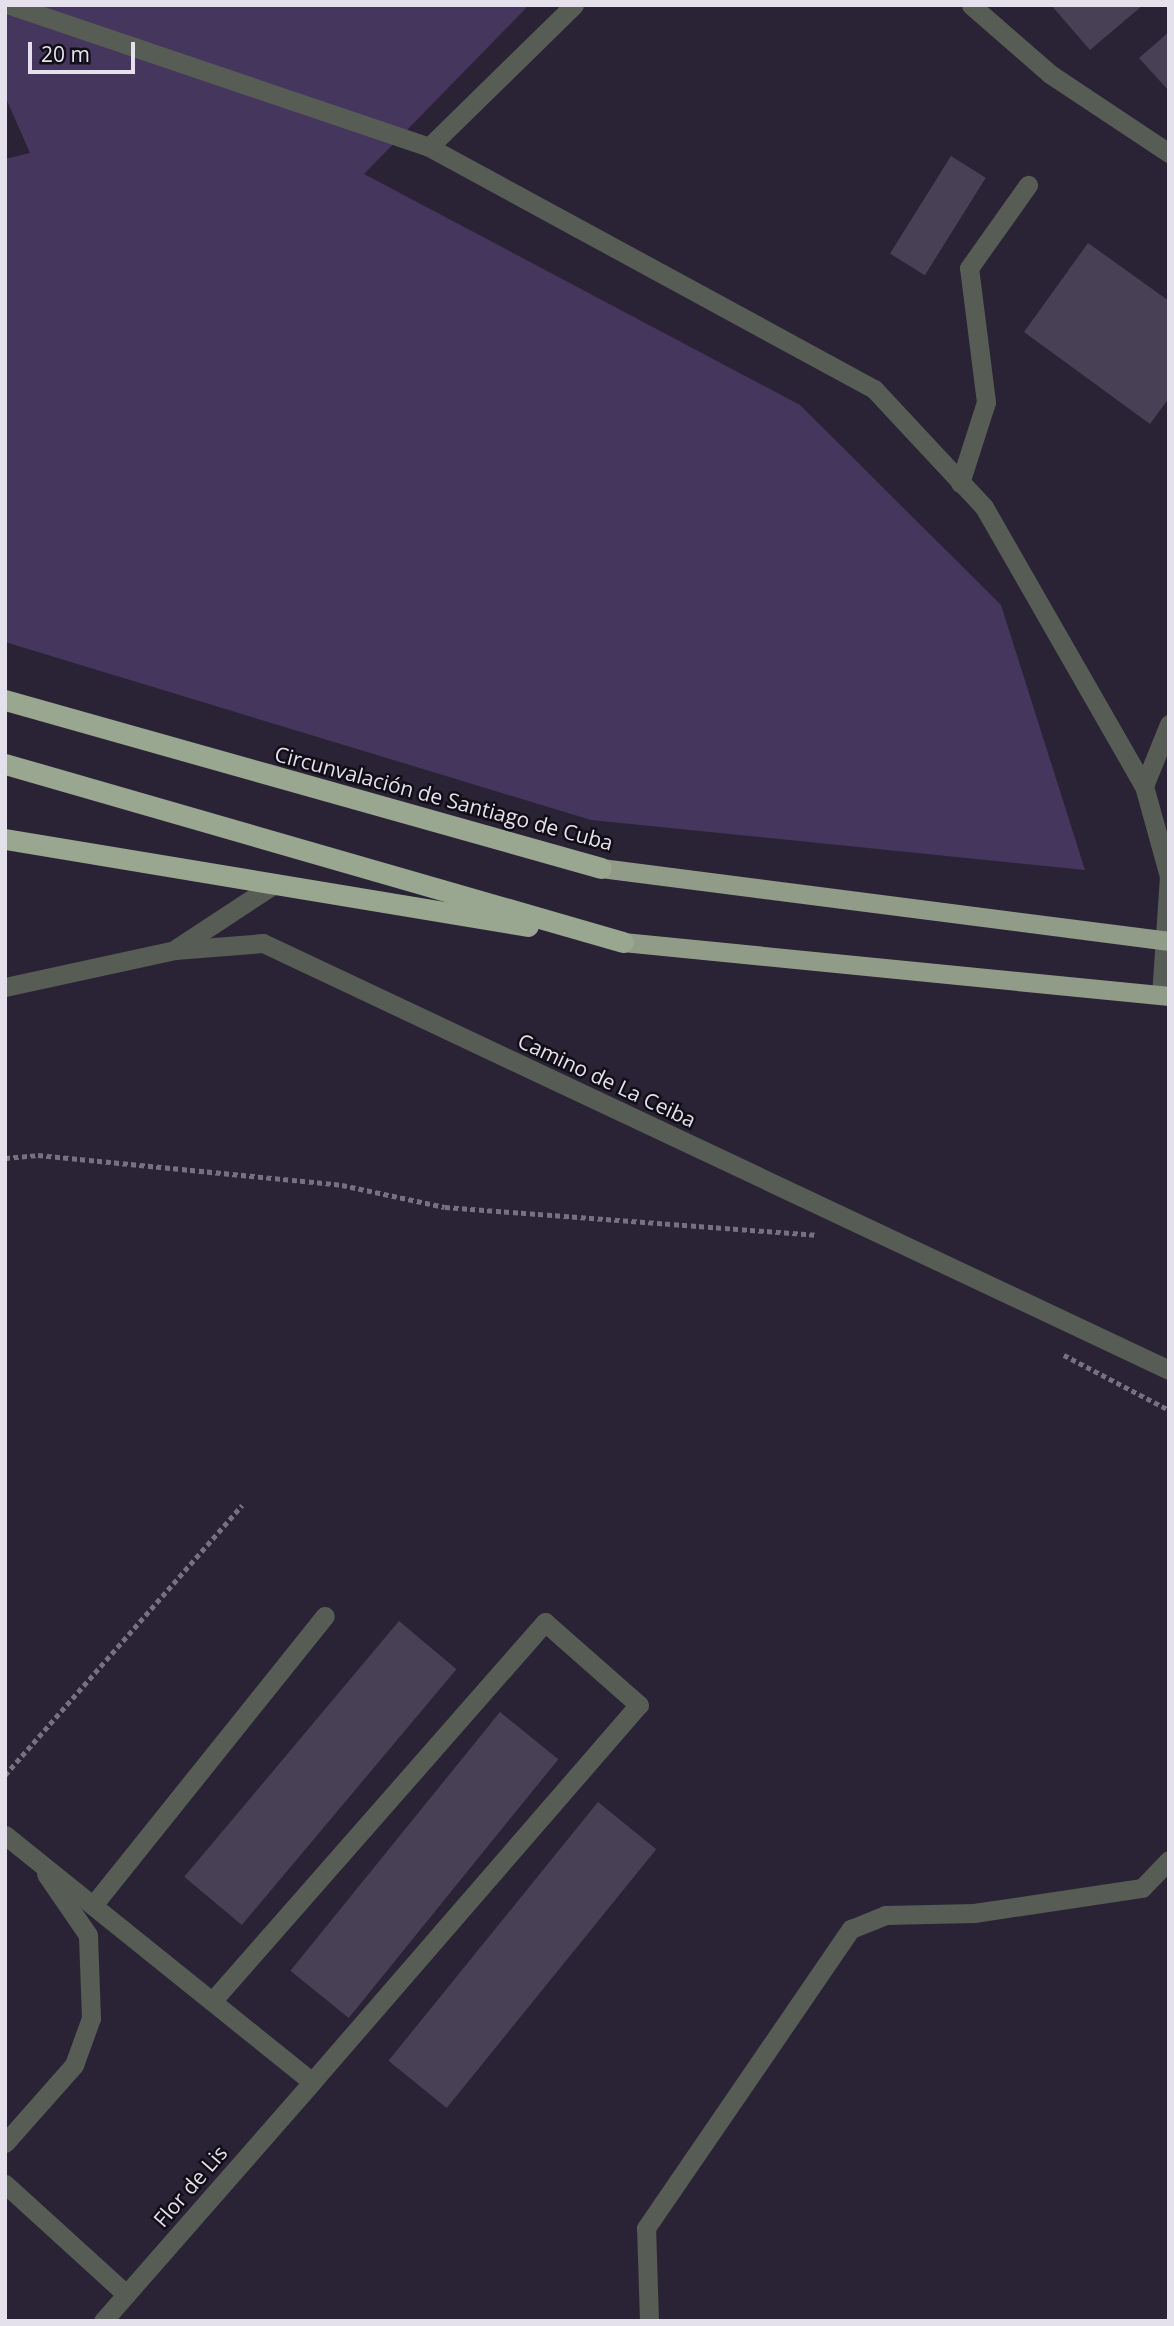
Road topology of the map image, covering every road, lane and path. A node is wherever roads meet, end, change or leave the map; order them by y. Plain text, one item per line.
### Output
1 (10, 5) edge
2 (574, 5) edge
3 (971, 5) edge
4 (429, 147) junction
5 (1169, 153) edge
6 (1028, 185) dead end
7 (960, 483) junction
8 (5, 700) edge
9 (1169, 724) edge
10 (5, 764) edge
11 (1144, 786) junction
12 (5, 839) edge
13 (601, 868) joint
14 (276, 883) junction
15 (1166, 941) edge
16 (623, 942) junction
17 (174, 950) junction
18 (5, 988) edge
19 (1165, 995) edge
20 (5, 1158) edge
21 (828, 1236) dead end
22 (1060, 1352) dead end
23 (1169, 1370) edge
24 (1169, 1410) edge
25 (242, 1505) dead end
26 (325, 1616) dead end
27 (5, 1775) edge
28 (5, 1835) edge
29 (36, 1858) junction
30 (1169, 1860) edge
31 (94, 1904) junction
32 (215, 1998) junction
33 (312, 2082) junction
34 (5, 2143) edge
35 (5, 2184) edge
36 (125, 2294) junction
37 (655, 2318) edge
38 (103, 2321) edge

1 - 4 street
2 - 4 street
3 - 5 street
4 - 7 street
6 - 7 street
7 - 11 street
8 - 13 highway, Circunvalación de Santiago de Cuba
9 - 11 street
10 - 16 highway
11 - 15 street
12 - 14 highway
13 - 15 highway, Circunvalación de Santiago de Cuba
14 - 16 highway
14 - 17 street
15 - 19 street
16 - 19 highway
17 - 18 street, Camino de La Ceiba
17 - 23 street, Camino de La Ceiba
20 - 21 path
22 - 24 path
25 - 27 path
26 - 31 street
28 - 29 street
29 - 31 street
29 - 34 street
30 - 37 street
31 - 32 street
32 - 33 street
32 - 33 street, Flor de Lis
33 - 36 street, Flor de Lis
35 - 36 street
36 - 38 street, Flor de Lis

